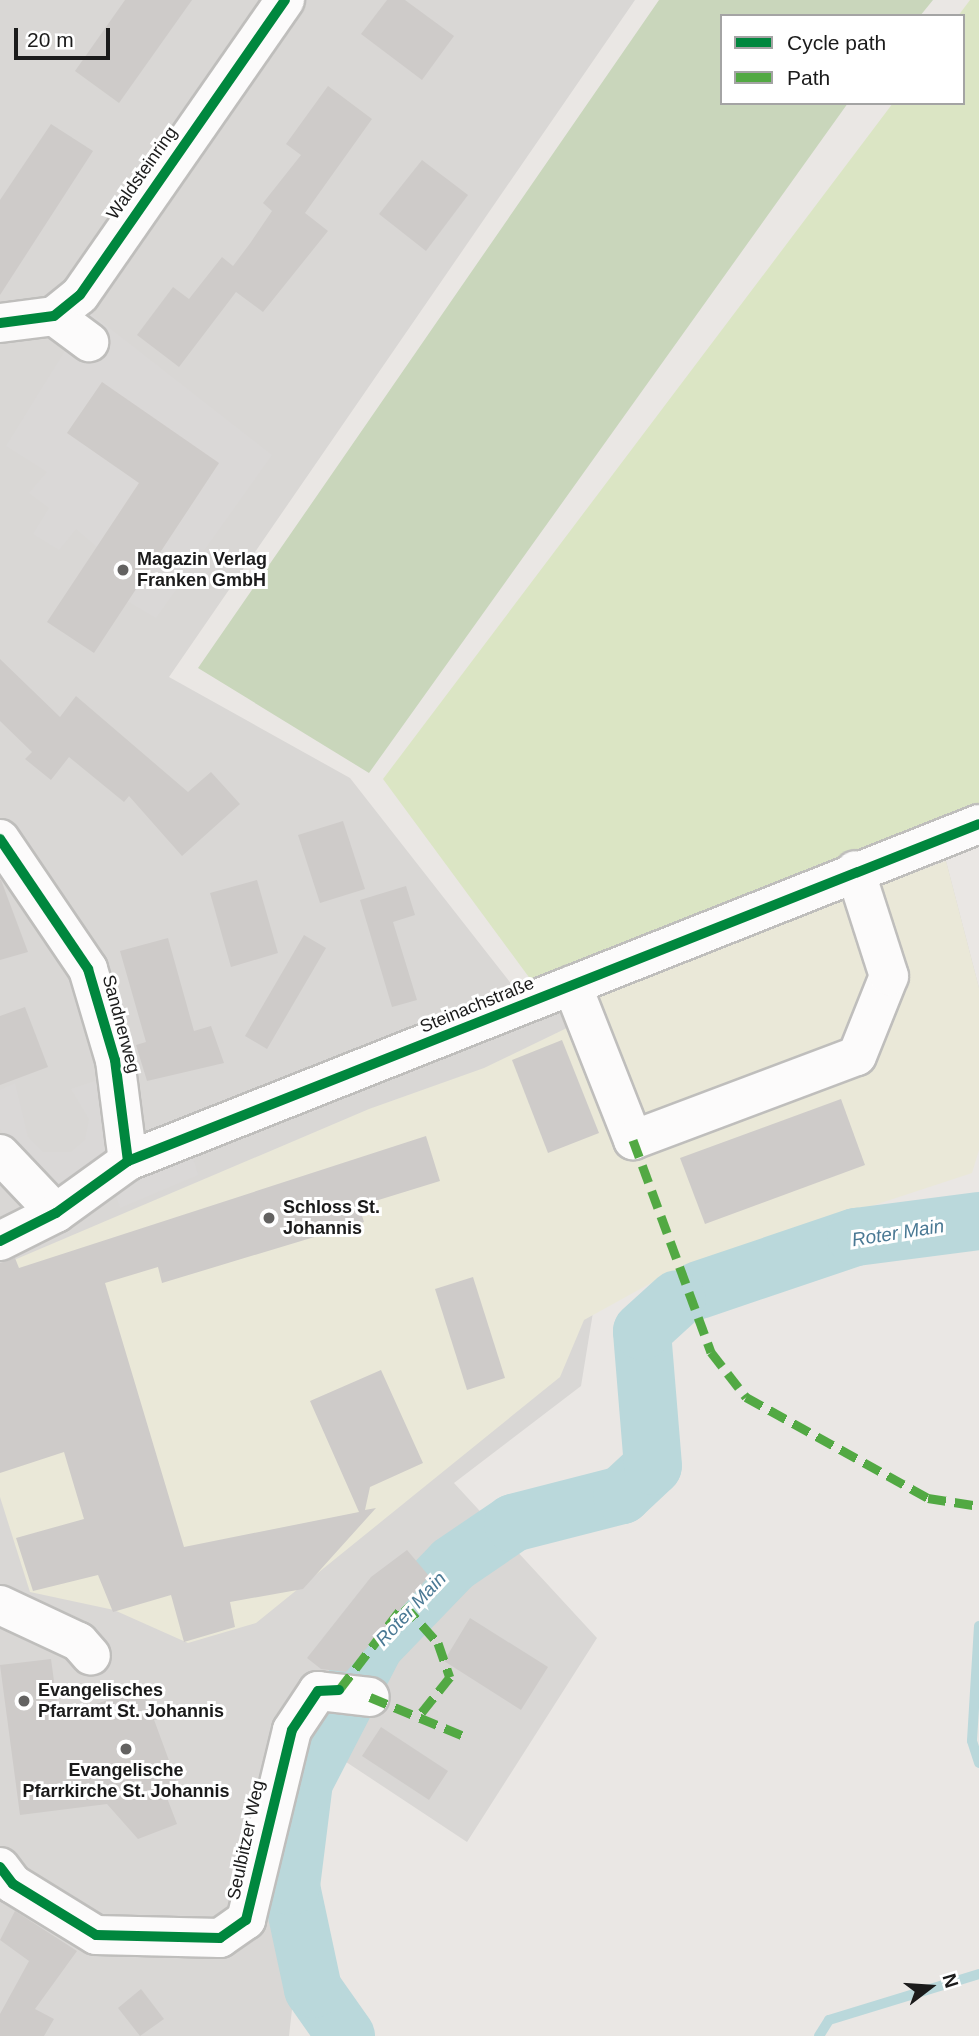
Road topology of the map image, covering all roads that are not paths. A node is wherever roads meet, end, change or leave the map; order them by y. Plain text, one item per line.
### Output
1 (285, 0) edge
2 (54, 316) junction
3 (0, 323) edge
4 (89, 342) dead end
5 (979, 824) edge
6 (0, 839) edge
7 (855, 870) junction
8 (572, 985) junction
9 (0, 1154) edge
10 (128, 1161) junction
11 (56, 1213) junction
12 (0, 1241) edge
13 (0, 1605) edge
14 (91, 1656) dead end
15 (355, 1694) dead end
16 (0, 1867) edge

1 - 2 street, Waldsteinring
2 - 3 street
2 - 4 street
5 - 7 street, Steinachstraße
6 - 10 street, Sandnerweg
7 - 8 street, Steinachstraße
7 - 8 street
8 - 10 street, Steinachstraße
9 - 11 street
10 - 11 street, Steinachstraße
11 - 12 street, Steinachstraße
13 - 14 street
15 - 16 street, Seulbitzer Weg

